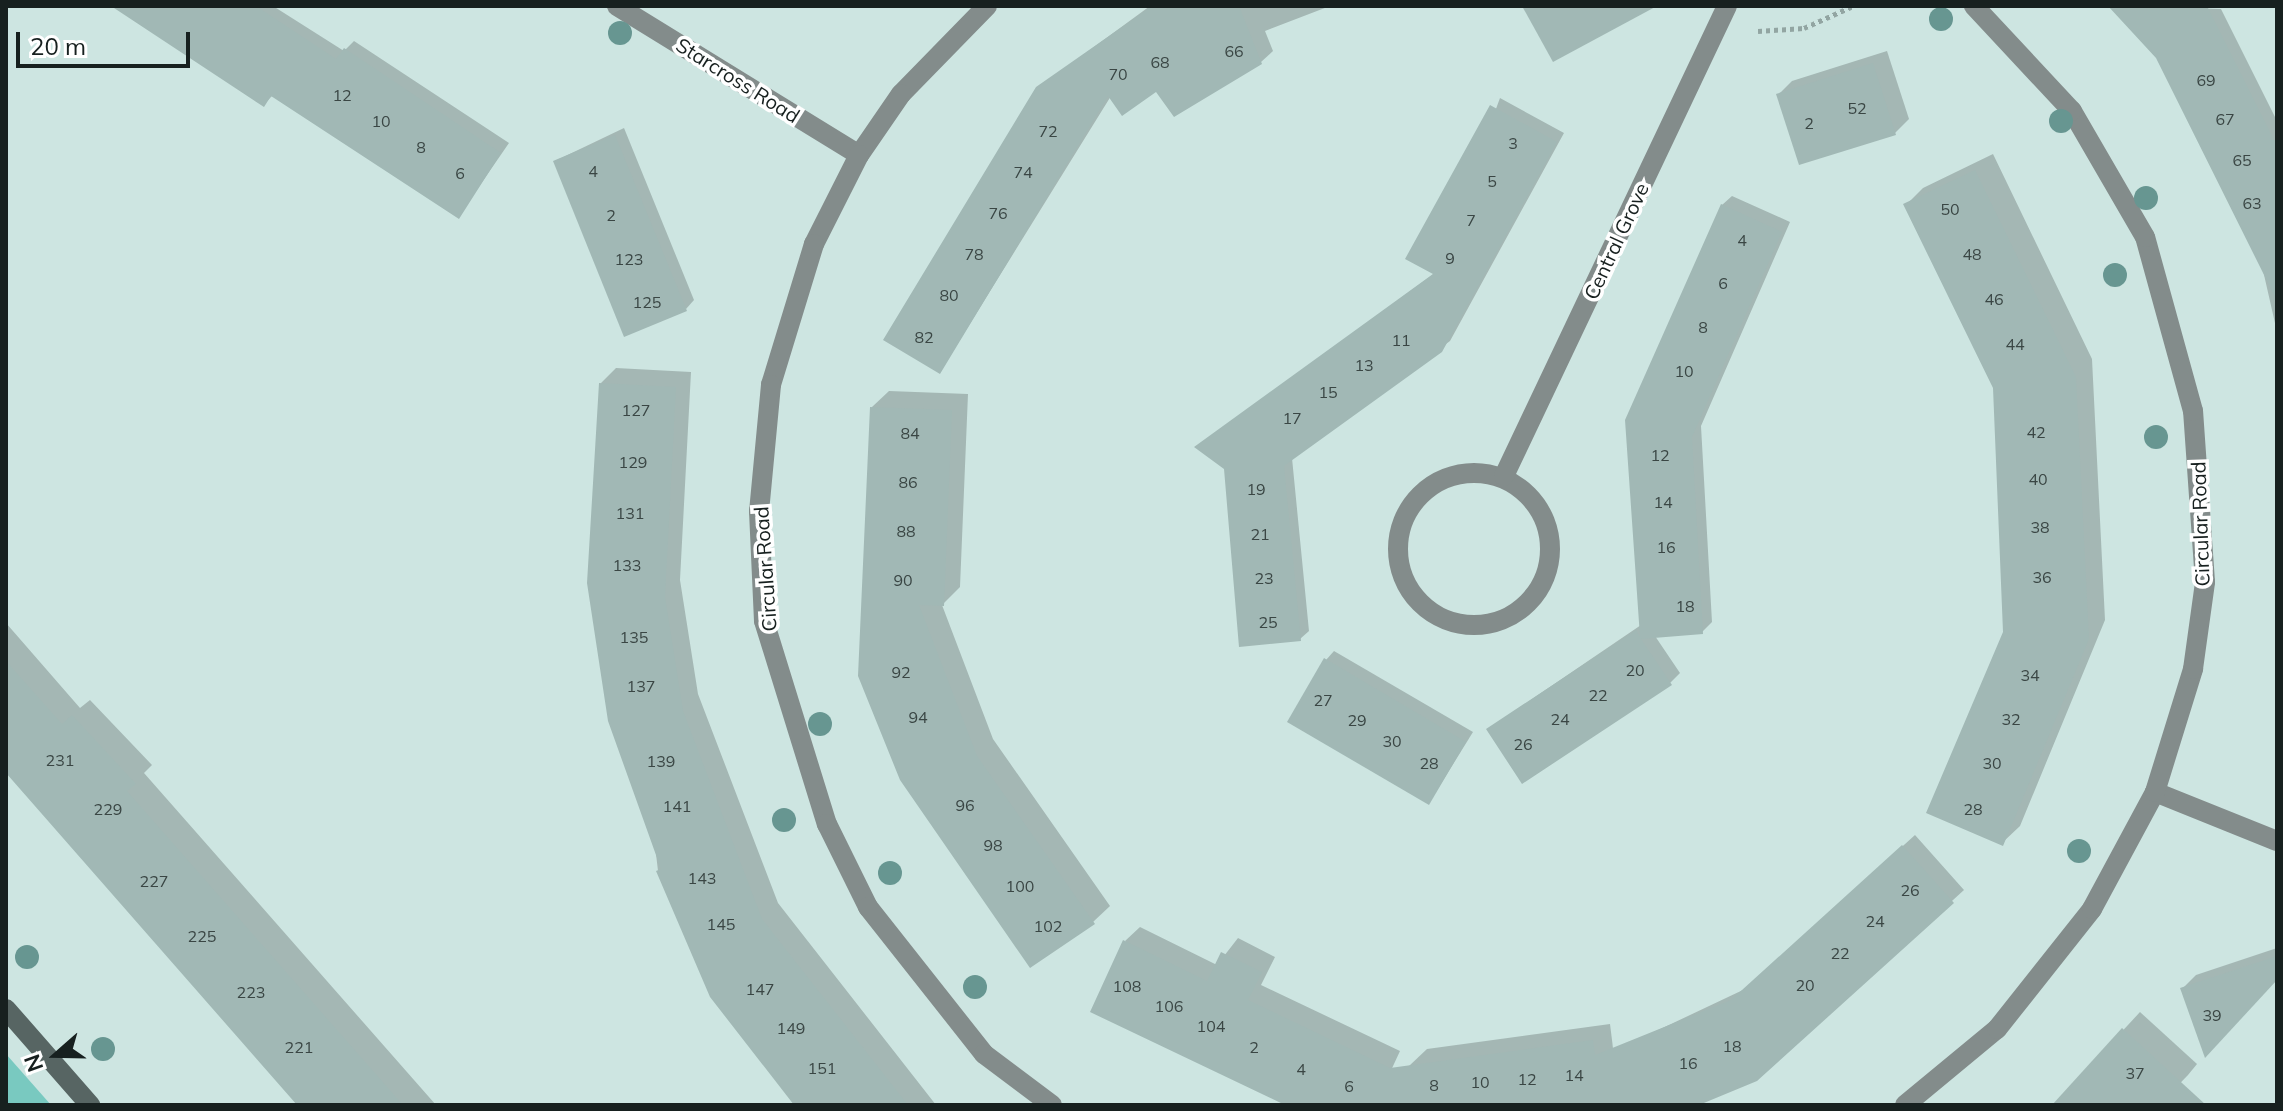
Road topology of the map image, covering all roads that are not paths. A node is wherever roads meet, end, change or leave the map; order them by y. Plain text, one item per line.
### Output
1 (617, 6) edge
2 (987, 6) edge
3 (1727, 6) edge
4 (1974, 6) edge
5 (859, 155) junction
6 (1504, 476) junction
7 (2155, 792) junction
8 (2277, 841) edge
9 (6, 1009) edge
10 (90, 1105) edge
11 (1052, 1105) edge
12 (1905, 1105) edge

1 - 5 street, Starcross Road
2 - 5 street, Circular Road
3 - 6 street, Central Grove
4 - 7 street, Circular Road
5 - 11 street, Circular Road
6 - 6 street
7 - 8 street
7 - 12 street, Circular Road
9 - 10 main road

